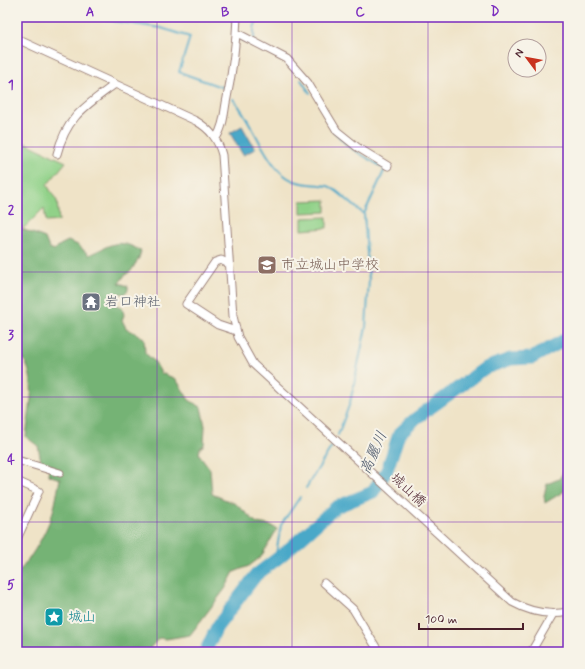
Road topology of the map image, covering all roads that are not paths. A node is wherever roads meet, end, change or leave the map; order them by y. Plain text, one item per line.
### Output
1 (237, 17) edge
2 (237, 33) junction
3 (17, 39) edge
4 (115, 84) junction
5 (216, 138) junction
6 (57, 154) dead end
7 (388, 166) dead end
8 (229, 264) junction
9 (236, 331) junction
10 (17, 460) edge
11 (60, 473) dead end
12 (17, 481) edge
13 (17, 539) edge
14 (324, 583) dead end
15 (568, 612) edge
16 (553, 614) junction
17 (379, 652) edge
18 (531, 652) edge

1 - 2 street
2 - 5 street
2 - 7 street
3 - 4 street
4 - 5 street
4 - 6 street
5 - 8 street, 城山橋
8 - 9 street, 城山橋
8 - 9 street
9 - 16 street, 城山橋
10 - 11 street
12 - 13 street
14 - 17 street
15 - 16 street, 城山橋
16 - 18 street

